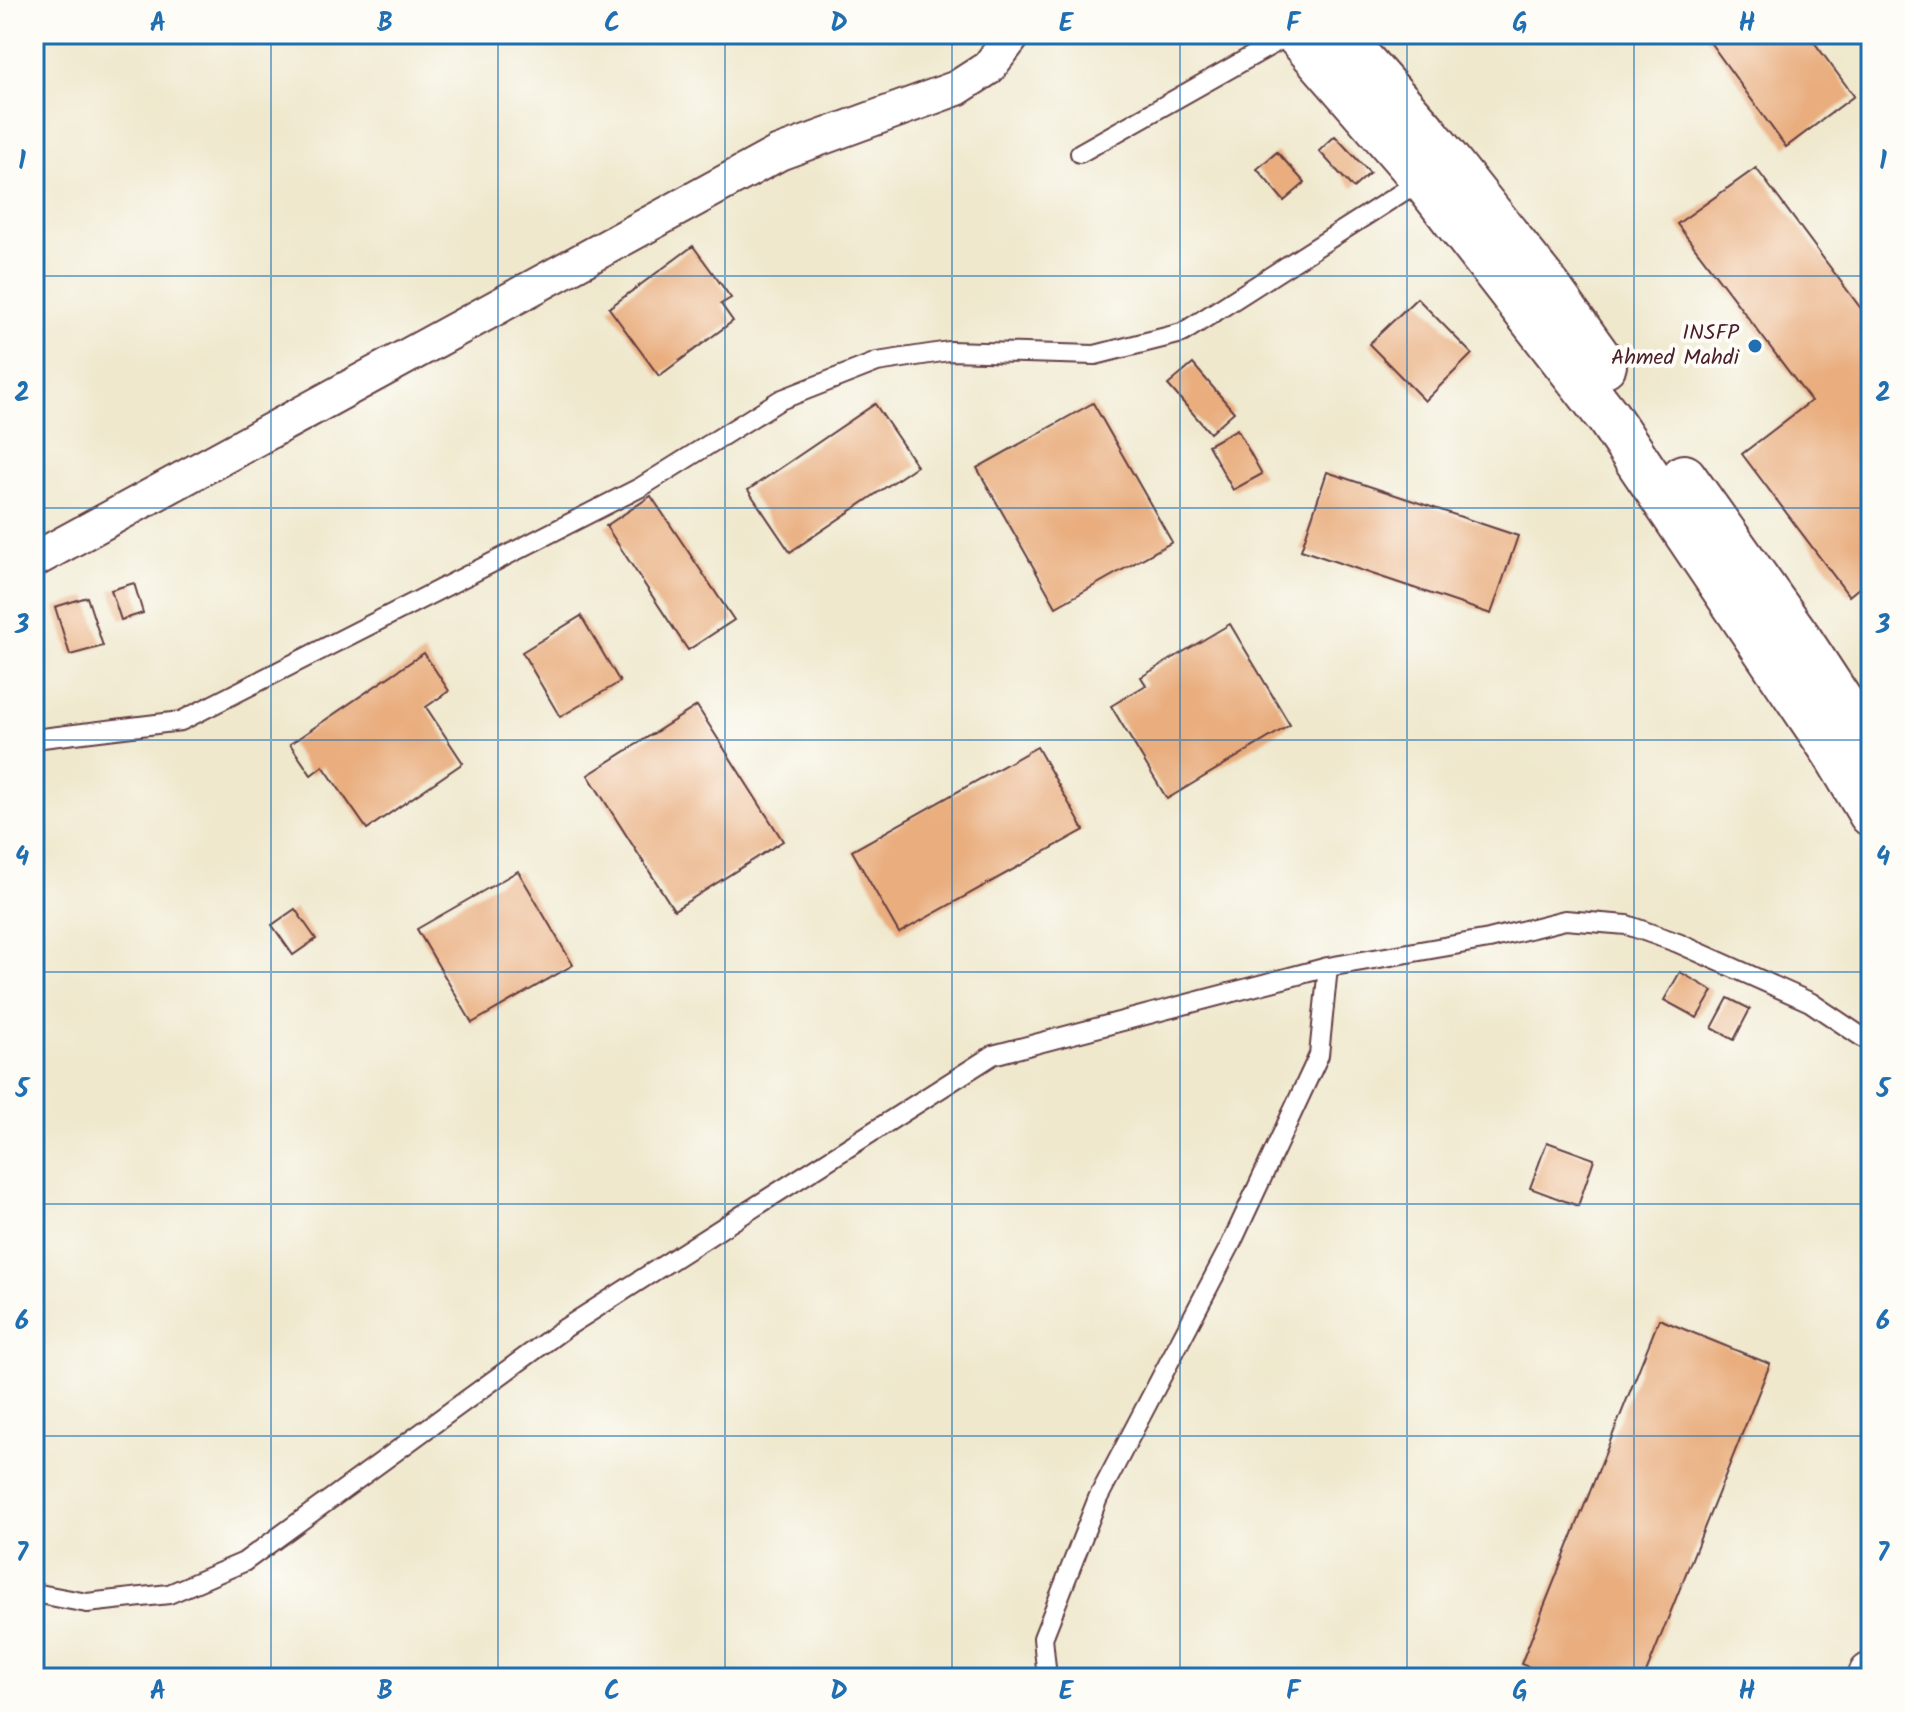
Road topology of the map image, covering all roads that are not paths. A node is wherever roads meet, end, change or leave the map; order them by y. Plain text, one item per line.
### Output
1 (1014, 34) edge
2 (1294, 34) edge
3 (1338, 34) edge
4 (1080, 153) dead end
5 (1423, 179) junction
6 (34, 560) edge
7 (34, 739) edge
8 (1871, 748) edge
9 (1871, 814) edge
10 (1328, 967) junction
11 (1871, 1043) edge
12 (34, 1593) edge
13 (1047, 1678) edge

1 - 6 street
2 - 4 lane
2 - 5 main road
3 - 8 main road
5 - 7 lane
5 - 9 main road
10 - 11 lane
10 - 12 lane
10 - 13 lane

